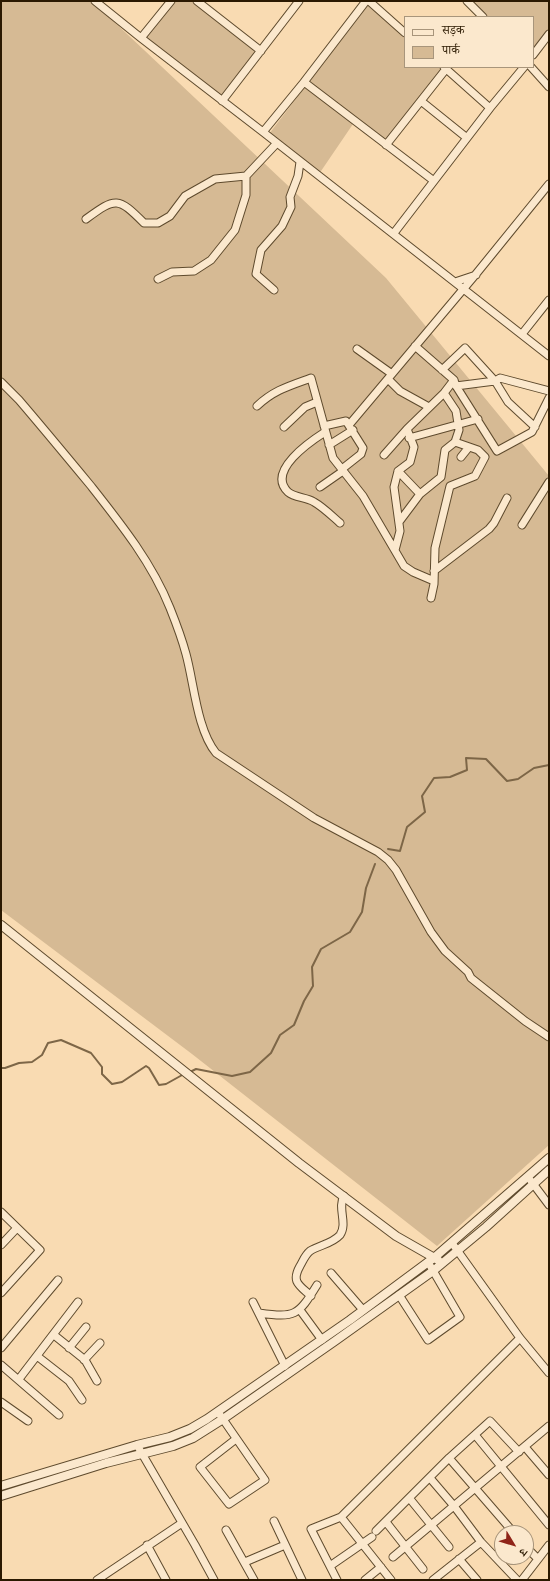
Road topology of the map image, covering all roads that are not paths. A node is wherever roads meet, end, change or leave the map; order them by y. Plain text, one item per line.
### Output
1 (95, 1) edge
2 (170, 1) edge
3 (197, 1) edge
4 (368, 1) edge
5 (467, 1) edge
6 (297, 2) edge
7 (482, 16) edge
8 (404, 32) edge
9 (549, 34) edge
10 (141, 38) junction
11 (260, 51) junction
12 (534, 54) edge
13 (445, 68) edge
14 (523, 68) edge
15 (532, 68) edge
16 (304, 82) junction
17 (549, 87) edge
18 (222, 101) junction
19 (421, 101) junction
20 (490, 108) junction
21 (263, 132) junction
22 (467, 138) junction
23 (277, 143) junction
24 (386, 145) junction
25 (300, 162) junction
26 (246, 176) junction
27 (434, 181) junction
28 (549, 184) edge
29 (86, 219) dead end
30 (394, 233) junction
31 (476, 274) junction
32 (158, 280) dead end
33 (455, 282) junction
34 (464, 289) junction
35 (274, 290) dead end
36 (549, 300) edge
37 (522, 334) junction
38 (415, 346) junction
39 (357, 348) dead end
40 (548, 352) edge
41 (442, 370) junction
42 (390, 376) junction
43 (495, 381) junction
44 (1, 382) edge
45 (455, 383) junction
46 (549, 391) edge
47 (444, 393) junction
48 (549, 398) edge
49 (317, 402) junction
50 (257, 406) dead end
51 (429, 407) junction
52 (478, 420) junction
53 (458, 424) junction
54 (284, 427) dead end
55 (535, 427) junction
56 (351, 428) junction
57 (325, 429) junction
58 (407, 429) junction
59 (409, 438) junction
60 (455, 442) junction
61 (329, 445) junction
62 (470, 447) junction
63 (497, 451) junction
64 (384, 455) dead end
65 (461, 457) dead end
66 (485, 457) junction
67 (342, 470) junction
68 (398, 471) junction
69 (549, 482) edge
70 (320, 487) dead end
71 (420, 494) junction
72 (507, 498) dead end
73 (399, 522) junction
74 (340, 523) dead end
75 (522, 525) dead end
76 (395, 550) junction
77 (434, 571) junction
78 (434, 581) junction
79 (431, 598) dead end
80 (1, 925) edge
81 (549, 1037) edge
82 (549, 1158) edge
83 (549, 1170) edge
84 (531, 1181) junction
85 (344, 1196) junction
86 (549, 1205) edge
87 (1, 1212) edge
88 (17, 1228) junction
89 (452, 1243) junction
90 (1, 1245) edge
91 (458, 1251) junction
92 (435, 1257) junction
93 (428, 1262) junction
94 (442, 1264) junction
95 (433, 1271) junction
96 (331, 1273) dead end
97 (58, 1280) dead end
98 (317, 1285) dead end
99 (1, 1293) edge
100 (311, 1296) junction
101 (399, 1296) junction
102 (78, 1302) dead end
103 (253, 1302) dead end
104 (300, 1310) junction
105 (363, 1310) junction
106 (259, 1314) junction
107 (86, 1327) dead end
108 (54, 1335) junction
109 (520, 1338) junction
110 (322, 1340) junction
111 (100, 1343) dead end
112 (1, 1348) edge
113 (70, 1348) junction
114 (37, 1356) junction
115 (84, 1360) junction
116 (1, 1365) edge
117 (285, 1366) junction
118 (549, 1374) edge
119 (18, 1379) junction
120 (97, 1381) dead end
121 (262, 1387) junction
122 (82, 1400) dead end
123 (1, 1403) edge
124 (59, 1415) dead end
125 (221, 1416) junction
126 (28, 1421) dead end
127 (549, 1426) edge
128 (476, 1436) junction
129 (236, 1439) junction
130 (137, 1445) junction
131 (525, 1447) junction
132 (519, 1452) junction
133 (142, 1454) junction
134 (449, 1458) junction
135 (500, 1467) junction
136 (549, 1475) edge
137 (430, 1478) junction
138 (1, 1486) edge
139 (476, 1487) junction
140 (1, 1496) edge
141 (410, 1499) junction
142 (454, 1506) junction
143 (341, 1517) junction
144 (274, 1521) dead end
145 (386, 1522) junction
146 (182, 1523) junction
147 (507, 1525) edge
148 (549, 1525) edge
149 (431, 1526) junction
150 (226, 1530) dead end
151 (480, 1542) junction
152 (362, 1544) junction
153 (147, 1545) junction
154 (285, 1545) junction
155 (549, 1545) edge
156 (405, 1547) junction
157 (449, 1547) dead end
158 (534, 1555) edge
159 (393, 1558) dead end
160 (459, 1559) junction
161 (538, 1559) junction
162 (245, 1562) junction
163 (330, 1566) junction
164 (380, 1567) junction
165 (423, 1569) dead end
166 (97, 1580) edge
167 (166, 1580) edge
168 (214, 1580) edge
169 (254, 1580) edge
170 (302, 1580) edge
171 (337, 1580) edge
172 (365, 1580) edge
173 (391, 1580) edge
174 (434, 1580) edge
175 (478, 1580) edge
176 (517, 1580) edge
177 (522, 1580) edge

1 - 10 street
2 - 10 street
3 - 11 street
4 - 8 street
4 - 16 street
5 - 7 street
6 - 11 street
9 - 12 street
10 - 18 street
11 - 18 street
13 - 19 street
13 - 20 street
14 - 20 street
15 - 17 street
16 - 21 street
16 - 24 street
18 - 21 street
19 - 22 street
19 - 24 street
20 - 22 street
21 - 23 street
22 - 27 street
23 - 25 street
23 - 26 street
24 - 27 street
25 - 30 street
25 - 35 street
26 - 29 street
26 - 32 street
27 - 30 street
28 - 31 street
30 - 33 street
31 - 33 street
31 - 34 street
33 - 34 street
34 - 37 street
34 - 38 street
36 - 37 street
37 - 40 street
38 - 41 street
38 - 42 street
39 - 42 street
41 - 43 street
41 - 45 street
42 - 51 street
42 - 56 street
43 - 45 street
43 - 46 street
43 - 55 street
44 - 81 street
45 - 47 street
45 - 52 street
47 - 51 street
47 - 53 street
48 - 55 street
49 - 50 street
49 - 54 street
49 - 57 street
51 - 58 street
52 - 53 street
52 - 63 street
53 - 59 street
53 - 60 street
55 - 63 street
56 - 57 street
56 - 61 street
56 - 67 street
57 - 61 street
57 - 74 street
58 - 59 street
58 - 64 street
59 - 68 street
60 - 62 street
60 - 71 street
61 - 67 street
62 - 65 street
62 - 66 street
63 - 66 street
66 - 77 street
67 - 70 street
67 - 76 street
68 - 71 street
68 - 73 street
69 - 75 street
71 - 73 street
72 - 77 street
73 - 76 street
76 - 78 street
77 - 78 street
78 - 79 street
80 - 85 street
82 - 84 street
83 - 84 street
84 - 86 street
84 - 89 street
84 - 91 street
85 - 92 street
85 - 100 street
87 - 88 street
88 - 90 street
88 - 99 street
89 - 91 street
89 - 92 street
91 - 94 street
91 - 109 street
92 - 93 street
92 - 94 street
93 - 95 street
93 - 105 street
94 - 95 street
95 - 101 street
95 - 101 street
96 - 105 street
97 - 112 street
98 - 100 street
100 - 104 street
101 - 121 street
102 - 108 street
103 - 106 street
104 - 106 street
104 - 110 street
105 - 110 street
106 - 117 street
107 - 113 street
108 - 113 street
108 - 114 street
109 - 118 street
109 - 143 street
110 - 117 street
111 - 115 street
113 - 115 street
114 - 119 street
114 - 122 street
115 - 120 street
116 - 119 street
117 - 121 street
119 - 124 street
121 - 125 street
123 - 126 street
125 - 129 street
125 - 130 street
125 - 133 street
127 - 131 street
128 - 132 street
128 - 134 street
128 - 135 street
129 - 129 street
130 - 133 street
130 - 138 street
131 - 132 street
131 - 136 street
132 - 135 street
133 - 140 street
133 - 146 street
134 - 137 street
134 - 139 street
135 - 139 street
135 - 148 street
137 - 141 street
137 - 142 street
139 - 142 street
139 - 147 street
141 - 145 street
141 - 149 street
142 - 149 street
142 - 151 street
143 - 152 street
143 - 163 street
144 - 154 street
145 - 152 street
145 - 156 street
146 - 153 street
146 - 168 street
149 - 156 street
149 - 157 street
150 - 162 street
151 - 160 street
151 - 176 street
152 - 163 street
152 - 164 street
153 - 166 street
153 - 167 street
154 - 162 street
154 - 170 street
155 - 161 street
156 - 159 street
156 - 165 street
158 - 161 street
160 - 174 street
160 - 175 street
161 - 177 street
162 - 169 street
163 - 171 street
164 - 172 street
164 - 173 street

